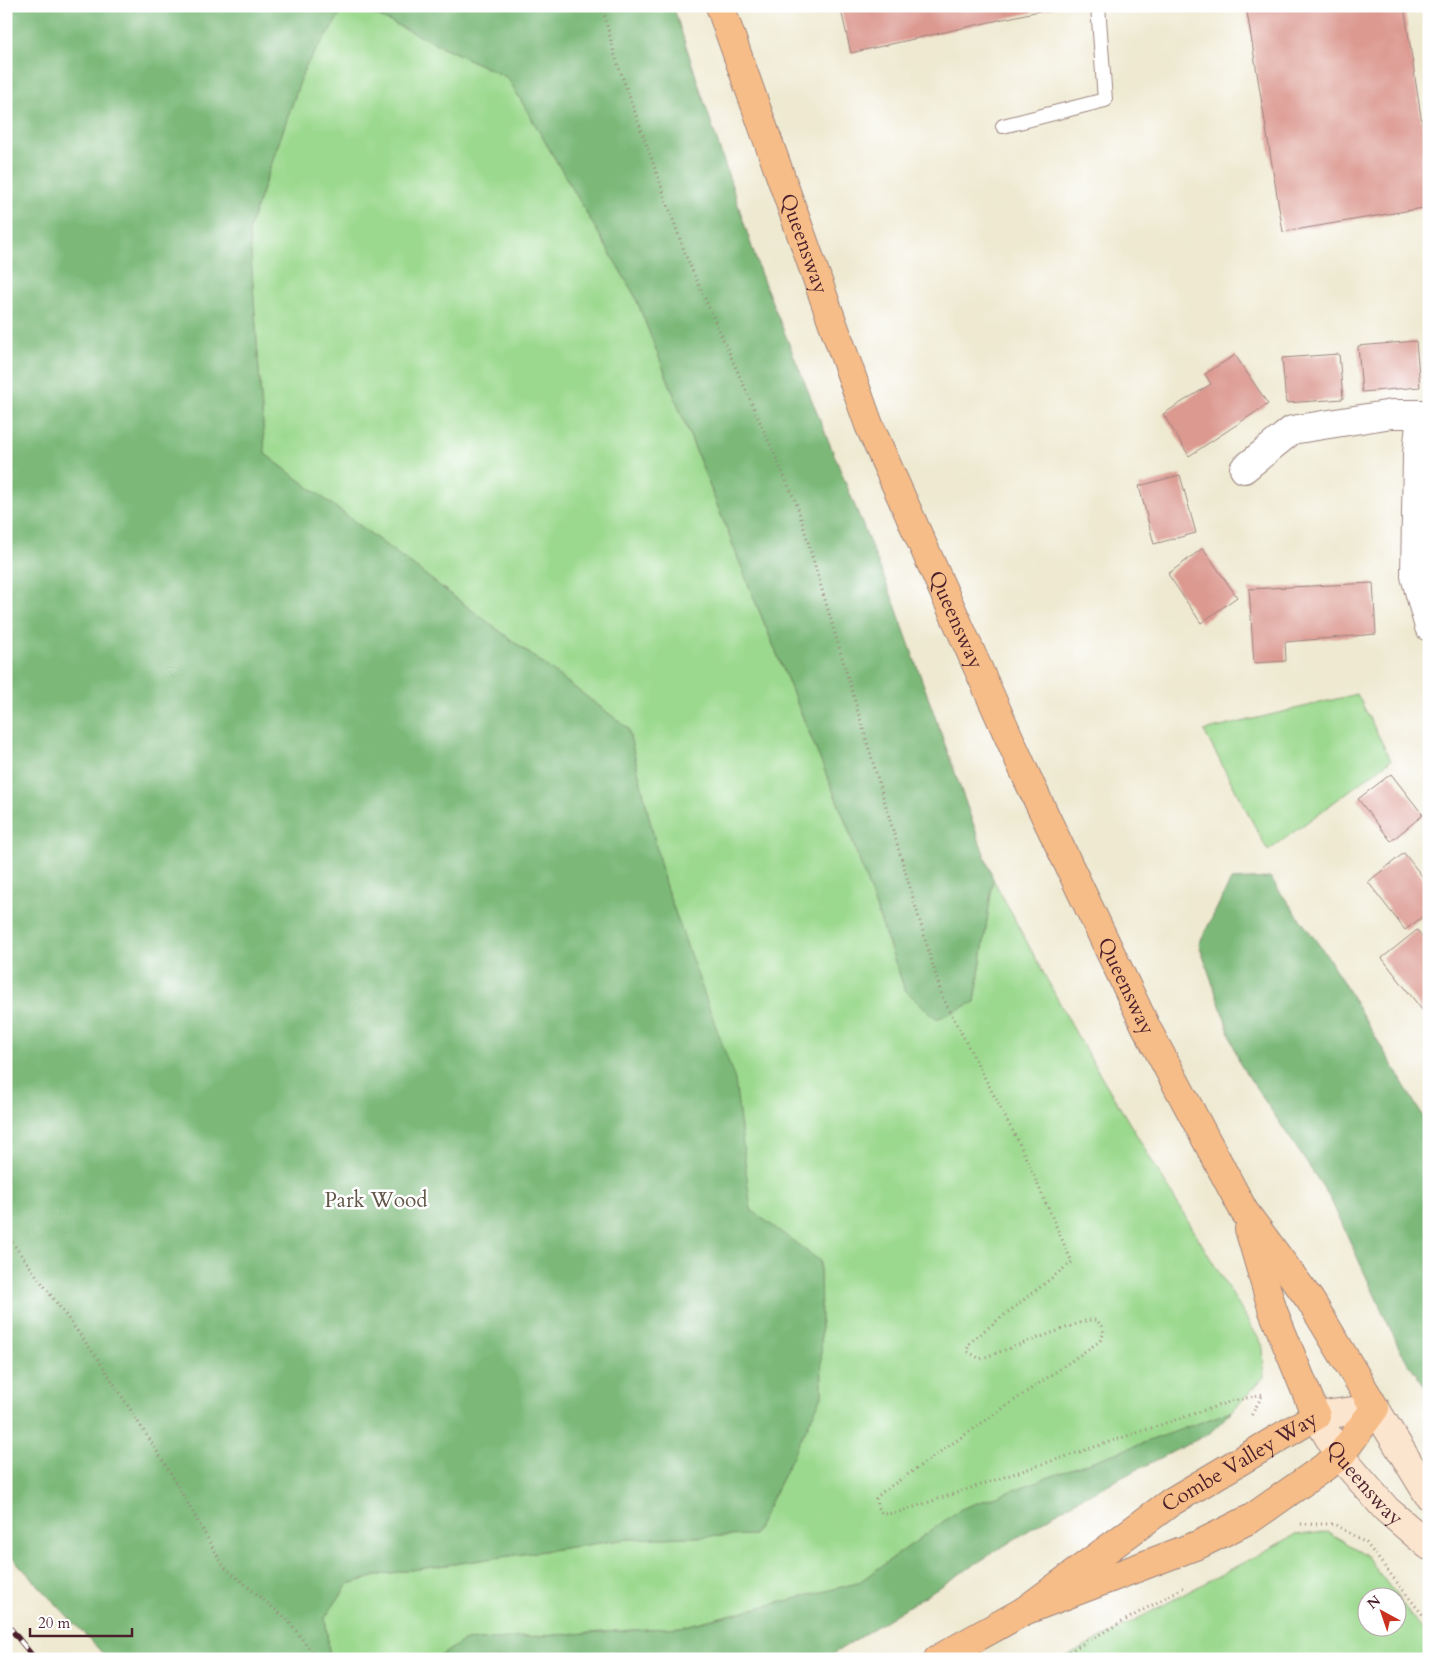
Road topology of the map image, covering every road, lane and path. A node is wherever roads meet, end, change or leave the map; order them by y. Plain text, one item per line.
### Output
1 (602, 6) edge
2 (720, 6) edge
3 (1098, 6) edge
4 (1003, 126) dead end
5 (1425, 414) edge
6 (1244, 469) dead end
7 (1429, 627) edge
8 (1244, 1211) junction
9 (6, 1234) edge
10 (1375, 1408) junction
11 (1316, 1416) junction
12 (1251, 1453) junction
13 (1340, 1456) junction
14 (1429, 1496) edge
15 (1299, 1524) dead end
16 (1429, 1546) edge
17 (1190, 1583) dead end
18 (1024, 1611) junction
19 (1429, 1623) edge
20 (317, 1659) edge
21 (938, 1659) edge
22 (1056, 1659) edge

1 - 12 path
2 - 8 main road, Queensway
3 - 4 lane
5 - 6 street
5 - 7 street
8 - 10 main road, Queensway
8 - 11 main road, Queensway
9 - 20 path
10 - 11 main road, Combe Valley Way
10 - 13 main road, Combe Valley Way
10 - 14 main road, Queensway
11 - 12 main road, Combe Valley Way
11 - 13 main road, Queensway
12 - 18 main road, Combe Valley Way
13 - 16 main road, Queensway
13 - 18 main road, Combe Valley Way
15 - 19 path
17 - 22 path
18 - 21 main road, Combe Valley Way

